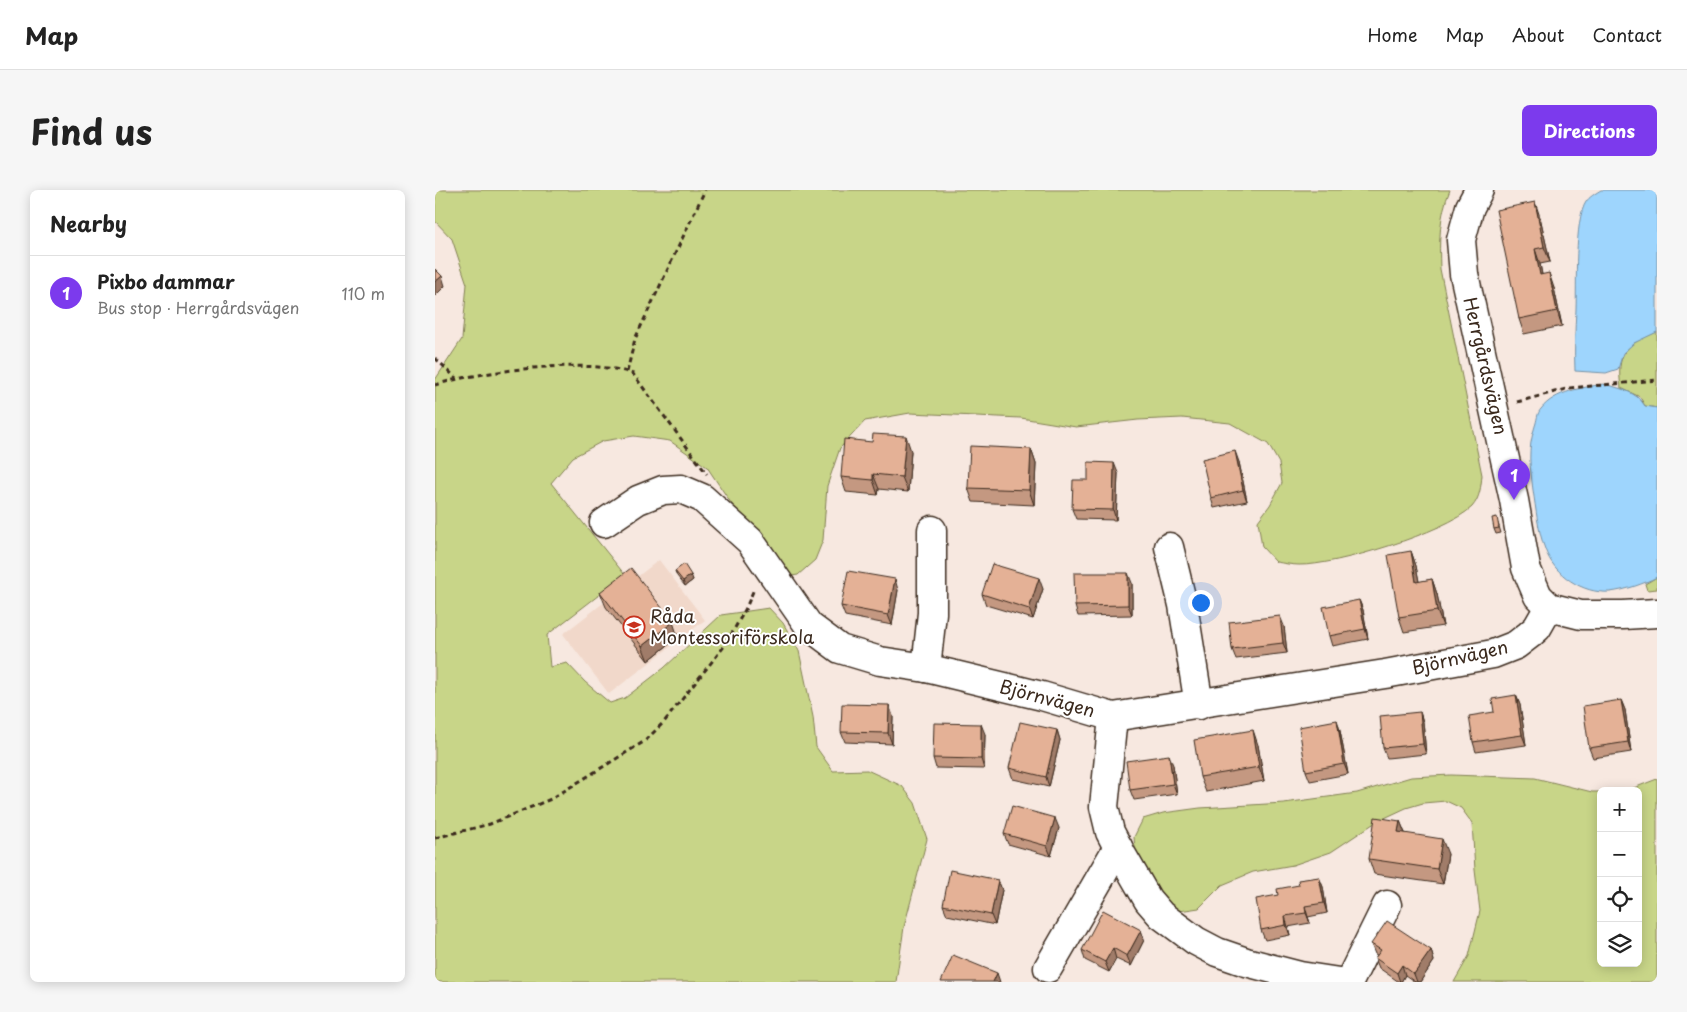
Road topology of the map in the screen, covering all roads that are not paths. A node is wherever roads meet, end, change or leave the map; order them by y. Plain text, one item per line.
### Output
1 (1479, 190) edge
2 (604, 523) dead end
3 (932, 530) dead end
4 (1169, 547) dead end
5 (1549, 608) junction
6 (1657, 613) edge
7 (926, 668) junction
8 (1199, 704) junction
9 (1113, 717) junction
10 (1118, 847) junction
11 (1387, 904) dead end
12 (1048, 968) dead end
13 (1339, 982) edge
14 (1349, 982) edge

1 - 5 street, Herrgårdsvägen
2 - 7 street, Björnvägen
3 - 7 street
4 - 8 street
5 - 6 street
5 - 8 street, Björnvägen
7 - 9 street, Björnvägen
8 - 9 street, Björnvägen
9 - 10 street
10 - 12 street
10 - 13 street
11 - 14 street

